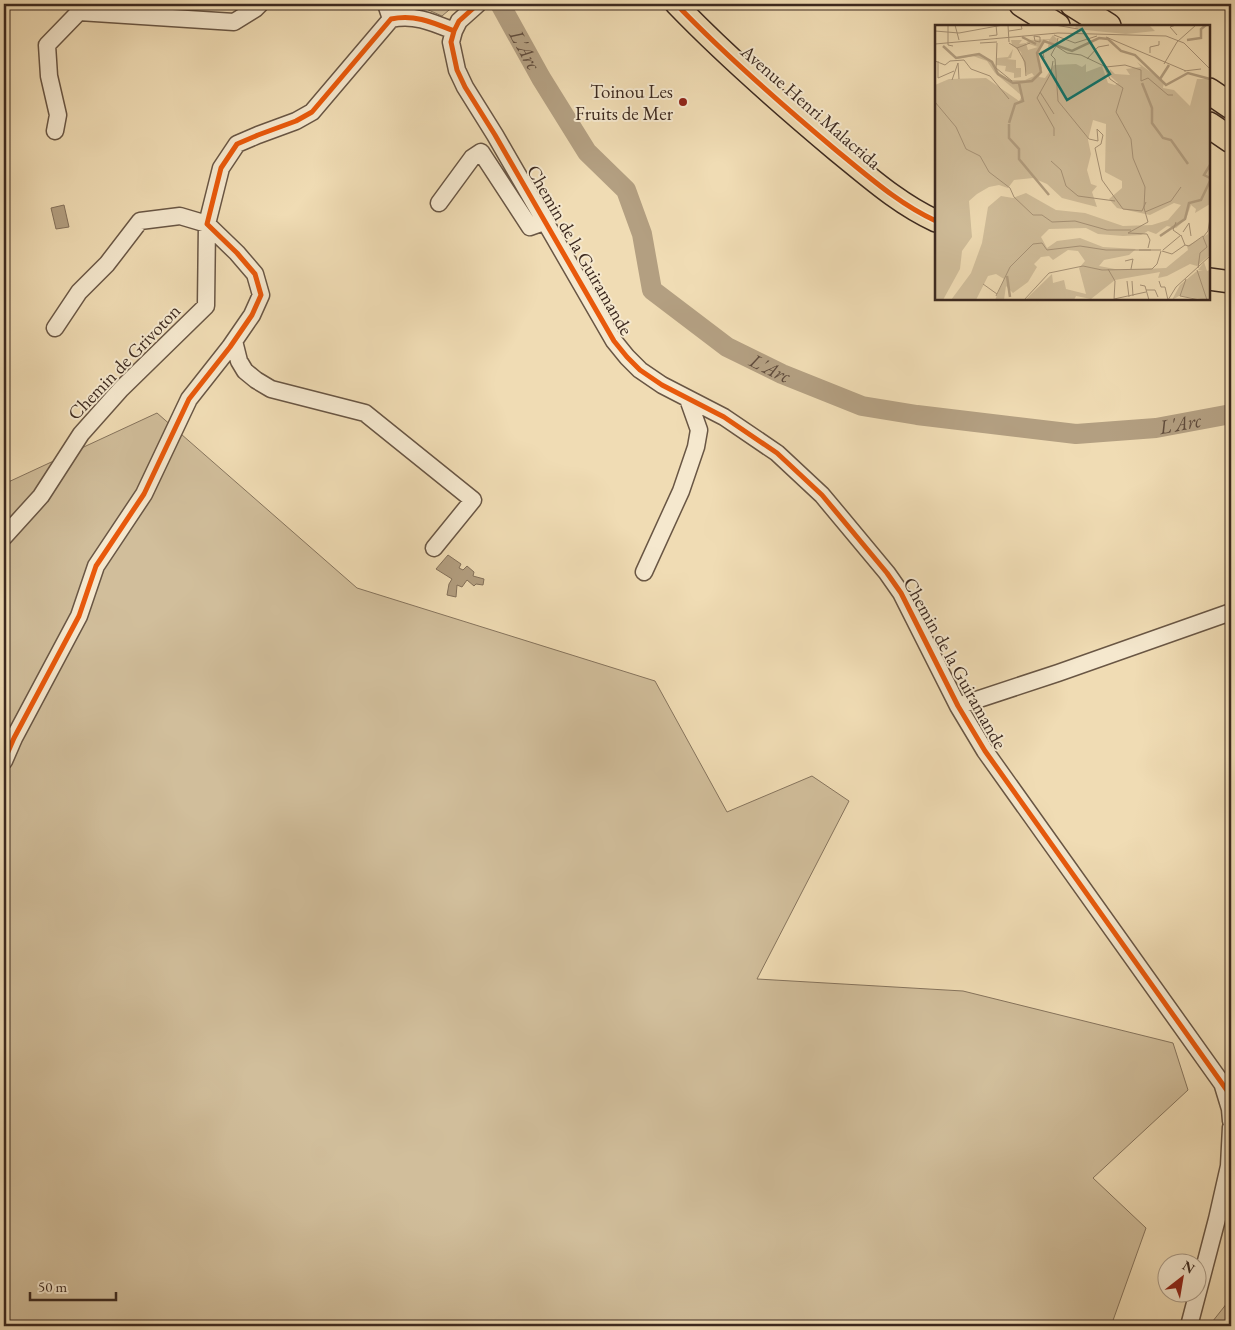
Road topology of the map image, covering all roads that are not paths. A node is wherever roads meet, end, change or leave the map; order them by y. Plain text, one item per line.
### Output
1 (260, 4) edge
2 (676, 4) edge
3 (1022, 4) edge
4 (1072, 4) edge
5 (472, 9) edge
6 (389, 11) edge
7 (1055, 25) edge
8 (1106, 25) edge
9 (454, 31) junction
10 (1210, 92) edge
11 (1231, 106) edge
12 (1210, 126) edge
13 (55, 131) dead end
14 (1231, 140) edge
15 (439, 203) dead end
16 (935, 220) edge
17 (544, 222) junction
18 (206, 224) junction
19 (1210, 279) edge
20 (1231, 282) edge
21 (55, 328) dead end
22 (234, 341) junction
23 (688, 399) junction
24 (4, 536) edge
25 (434, 548) dead end
26 (644, 572) dead end
27 (1231, 612) edge
28 (958, 706) junction
29 (4, 761) edge
30 (1221, 1082) junction
31 (1231, 1096) edge
32 (1231, 1121) edge
33 (1231, 1127) edge
34 (1188, 1326) edge

1 - 13 street
2 - 16 main road, Avenue Henri Malacrida
3 - 7 highway
4 - 8 highway
5 - 9 street
6 - 9 street
6 - 18 street, Chemin de Grivoton
9 - 17 street, Chemin de la Guiramande
10 - 11 highway
12 - 14 highway
15 - 17 street
17 - 23 street, Chemin de la Guiramande
18 - 21 street
18 - 22 street
18 - 24 street, Chemin de Grivoton
19 - 20 main road
22 - 25 street
22 - 29 street
23 - 26 street
23 - 28 street, Chemin de la Guiramande
27 - 28 street
28 - 30 street, Chemin de la Guiramande
30 - 31 street, Chemin de la Guiramande
30 - 32 street
33 - 34 street

